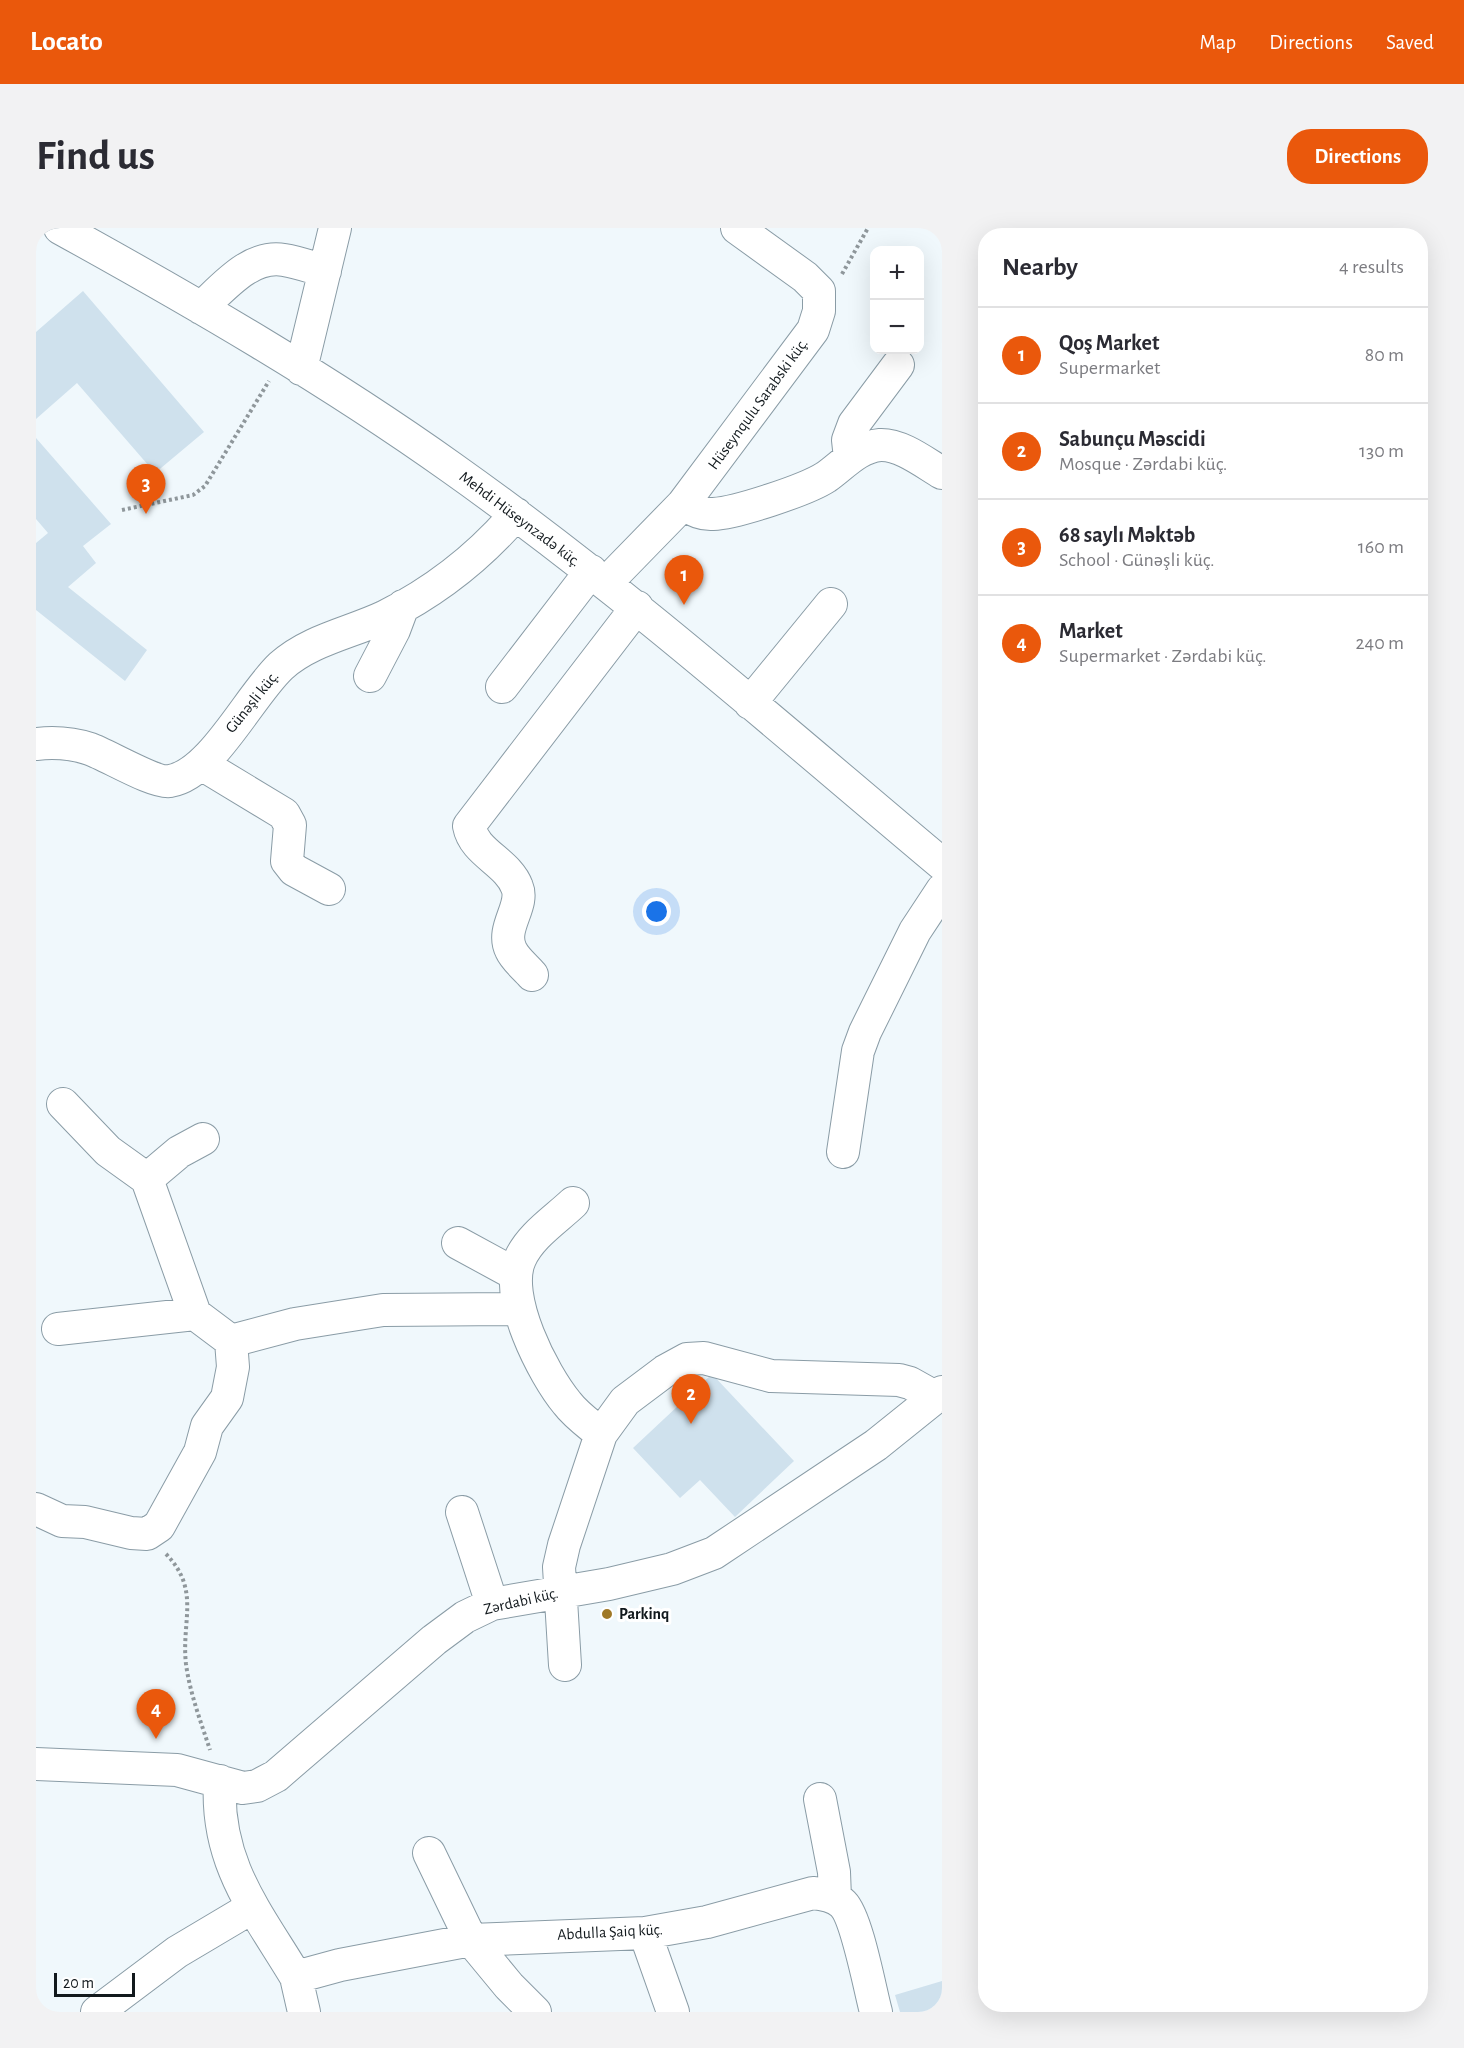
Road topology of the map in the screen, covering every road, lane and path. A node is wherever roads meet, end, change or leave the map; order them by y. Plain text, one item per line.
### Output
1 (60, 228) edge
2 (335, 228) edge
3 (737, 228) edge
4 (868, 228) edge
5 (325, 271) junction
6 (819, 291) junction
7 (201, 308) junction
8 (292, 363) junction
9 (898, 365) dead end
10 (850, 458) junction
11 (942, 473) edge
12 (683, 504) junction
13 (122, 510) dead end
14 (516, 514) junction
15 (599, 577) junction
16 (831, 604) dead end
17 (403, 606) junction
18 (637, 607) junction
19 (370, 675) dead end
20 (502, 687) dead end
21 (750, 703) junction
22 (36, 744) edge
23 (203, 765) junction
24 (942, 864) edge
25 (328, 889) dead end
26 (942, 890) edge
27 (532, 975) dead end
28 (63, 1104) dead end
29 (203, 1139) dead end
30 (843, 1152) dead end
31 (147, 1179) junction
32 (573, 1203) dead end
33 (458, 1243) dead end
34 (515, 1274) junction
35 (519, 1309) junction
36 (195, 1314) junction
37 (58, 1329) dead end
38 (231, 1341) junction
39 (938, 1394) edge
40 (601, 1434) junction
41 (36, 1509) edge
42 (462, 1512) dead end
43 (147, 1534) junction
44 (560, 1591) junction
45 (492, 1604) junction
46 (565, 1665) dead end
47 (36, 1764) edge
48 (220, 1781) junction
49 (820, 1799) dead end
50 (429, 1853) dead end
51 (835, 1898) junction
52 (251, 1908) junction
53 (645, 1933) junction
54 (471, 1940) junction
55 (296, 1977) junction
56 (97, 2012) edge
57 (304, 2012) edge
58 (535, 2012) edge
59 (673, 2012) edge
60 (876, 2012) edge

1 - 7 street, Mehdi Hüseynzadə küç.
2 - 5 street
3 - 6 street
4 - 6 path
5 - 7 street
5 - 8 street
6 - 12 street, Hüseynqulu Sarabski küç.
7 - 8 street, Mehdi Hüseynzadə küç.
8 - 13 path
8 - 14 street, Mehdi Hüseynzadə küç.
9 - 10 street
10 - 11 street
10 - 12 street
12 - 15 street, Hüseynqulu Sarabski küç.
14 - 15 street, Mehdi Hüseynzadə küç.
14 - 17 street, Günəşli küç.
15 - 18 street, Mehdi Hüseynzadə küç.
15 - 20 street, Hüseynqulu Sarabski küç.
16 - 21 street
17 - 19 street
17 - 23 street, Günəşli küç.
18 - 21 street, Mehdi Hüseynzadə küç.
18 - 27 street
21 - 24 street, Mehdi Hüseynzadə küç.
22 - 23 street, Günəşli küç.
23 - 25 street
26 - 30 street
28 - 31 street
29 - 31 street
31 - 36 street
32 - 34 street
33 - 34 street
34 - 35 street
35 - 38 street
35 - 40 street
36 - 37 street
36 - 38 street
38 - 43 street
39 - 40 street
39 - 44 street, Zərdabi küç.
40 - 44 street
41 - 43 street
42 - 45 street
43 - 48 path
44 - 45 street, Zərdabi küç.
44 - 46 street
45 - 48 street, Zərdabi küç.
47 - 48 street, Zərdabi küç.
48 - 52 street
49 - 51 street
50 - 54 street
51 - 53 street, Abdulla Şaiq küç.
51 - 60 street
52 - 55 street
52 - 56 street
53 - 54 street, Abdulla Şaiq küç.
53 - 59 street
54 - 55 street, Abdulla Şaiq küç.
54 - 58 street
55 - 57 street

